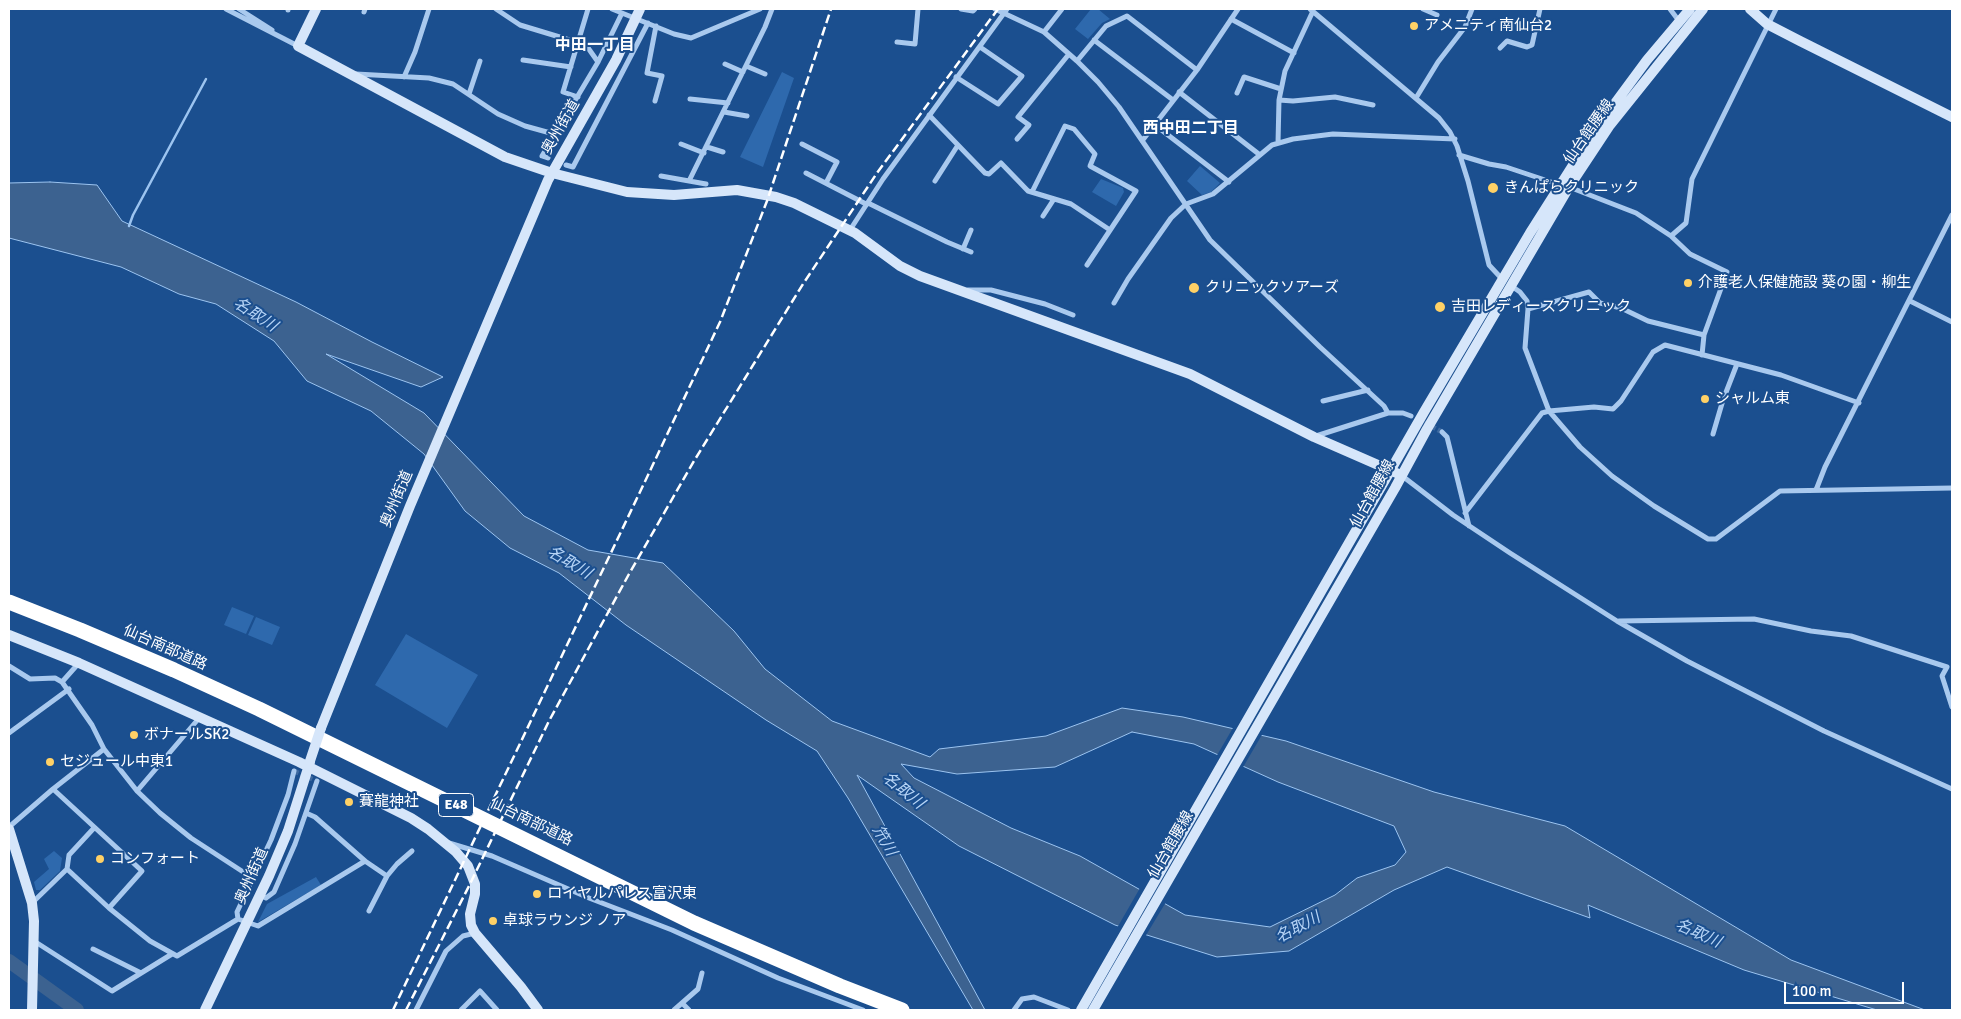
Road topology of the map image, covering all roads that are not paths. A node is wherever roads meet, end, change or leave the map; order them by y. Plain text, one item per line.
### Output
1 (226, 9) edge
2 (239, 9) edge
3 (316, 9) edge
4 (430, 9) edge
5 (496, 9) edge
6 (588, 9) edge
7 (612, 9) edge
8 (760, 9) edge
9 (772, 9) edge
10 (918, 9) edge
11 (961, 9) edge
12 (974, 9) edge
13 (995, 9) edge
14 (1062, 9) edge
15 (1238, 9) edge
16 (1423, 9) edge
17 (1472, 9) edge
18 (1540, 9) edge
19 (1670, 9) edge
20 (1690, 9) edge
21 (1703, 9) edge
22 (1750, 9) edge
23 (1776, 9) edge
24 (1312, 10) edge
25 (1005, 11) edge
26 (622, 13) junction
27 (638, 14) edge
28 (1437, 15) dead end
29 (1232, 19) junction
30 (1678, 21) junction
31 (648, 23) junction
32 (1767, 24) junction
33 (656, 26) junction
34 (1044, 32) junction
35 (1094, 40) junction
36 (897, 42) dead end
37 (579, 43) junction
38 (298, 46) junction
39 (980, 47) junction
40 (1500, 48) dead end
41 (1294, 53) junction
42 (1069, 54) junction
43 (522, 60) dead end
44 (480, 61) dead end
45 (1077, 61) junction
46 (598, 62) junction
47 (725, 64) dead end
48 (746, 66) junction
49 (571, 67) junction
50 (1197, 70) junction
51 (743, 72) junction
52 (349, 73) junction
53 (765, 74) dead end
54 (404, 77) junction
55 (956, 77) junction
56 (1281, 89) junction
57 (1180, 92) junction
58 (1236, 93) dead end
59 (469, 94) junction
60 (578, 97) junction
61 (1416, 98) junction
62 (690, 99) dead end
63 (1173, 100) junction
64 (1279, 100) junction
65 (655, 101) dead end
66 (728, 103) junction
67 (1373, 105) dead end
68 (724, 112) junction
69 (929, 114) junction
70 (747, 116) dead end
71 (1952, 116) edge
72 (1155, 125) junction
73 (554, 134) junction
74 (1017, 139) dead end
75 (1454, 139) junction
76 (1142, 141) junction
77 (1278, 143) junction
78 (681, 144) dead end
79 (802, 144) dead end
80 (958, 145) junction
81 (707, 147) junction
82 (722, 152) dead end
83 (704, 153) junction
84 (1260, 155) junction
85 (1459, 155) junction
86 (548, 158) dead end
87 (566, 165) dead end
88 (806, 173) dead end
89 (662, 176) dead end
90 (550, 177) junction
91 (689, 181) junction
92 (935, 181) dead end
93 (1229, 182) junction
94 (826, 183) junction
95 (706, 184) dead end
96 (1564, 186) junction
97 (1032, 192) junction
98 (1054, 199) junction
99 (867, 203) junction
100 (1186, 204) junction
101 (1952, 215) edge
102 (1043, 216) dead end
103 (849, 230) junction
104 (971, 230) dead end
105 (1110, 230) junction
106 (1671, 236) junction
107 (963, 249) junction
108 (971, 252) dead end
109 (1087, 265) dead end
110 (1507, 283) junction
111 (960, 290) junction
112 (1910, 301) junction
113 (1114, 303) dead end
114 (1528, 309) junction
115 (1073, 315) dead end
116 (1952, 322) edge
117 (1704, 335) junction
118 (1702, 354) junction
119 (1737, 364) junction
120 (1368, 390) junction
121 (1323, 401) dead end
122 (1859, 403) junction
123 (1549, 410) junction
124 (1388, 413) junction
125 (1411, 416) tunnel mouth
126 (1442, 432) tunnel mouth
127 (1712, 434) dead end
128 (1314, 437) junction
129 (1397, 472) junction
130 (1952, 488) edge
131 (1816, 490) junction
132 (1465, 514) junction
133 (1469, 526) junction
134 (9, 602) edge
135 (1617, 621) junction
136 (9, 635) edge
137 (79, 664) junction
138 (9, 666) edge
139 (62, 682) junction
140 (69, 689) junction
141 (1952, 707) edge
142 (200, 717) junction
143 (9, 733) edge
144 (104, 749) junction
145 (309, 764) junction
146 (294, 771) dead end
147 (317, 781) dead end
148 (53, 789) junction
149 (1952, 789) edge
150 (137, 790) junction
151 (306, 813) junction
152 (9, 828) edge
153 (94, 828) junction
154 (444, 841) junction
155 (412, 851) dead end
156 (365, 861) junction
157 (67, 869) junction
158 (387, 876) junction
159 (254, 879) junction
160 (260, 895) junction
161 (32, 903) junction
162 (109, 908) junction
163 (368, 910) dead end
164 (243, 921) junction
165 (475, 933) junction
166 (33, 940) junction
167 (93, 948) dead end
168 (172, 954) junction
169 (141, 973) junction
170 (702, 973) dead end
171 (682, 1003) junction
172 (32, 1010) edge
173 (205, 1010) edge
174 (416, 1010) edge
175 (461, 1010) edge
176 (497, 1010) edge
177 (538, 1010) edge
178 (674, 1010) edge
179 (689, 1010) edge
180 (864, 1010) edge
181 (902, 1010) edge
182 (1014, 1010) edge
183 (1068, 1010) edge
184 (1081, 1010) edge
185 (1093, 1010) edge

1 - 38 street
2 - 38 street
3 - 38 main road
4 - 54 street
5 - 37 street
6 - 37 street
7 - 26 street
8 - 33 street
9 - 48 street
10 - 36 street
11 - 12 street
13 - 25 street
14 - 34 street
15 - 29 street
16 - 28 street
17 - 61 street
18 - 40 street
19 - 30 street
20 - 30 main road, 仙台館腰線
21 - 96 main road, 仙台館腰線
22 - 32 main road
23 - 32 street
24 - 41 street
24 - 61 street
25 - 34 street
25 - 39 street
26 - 27 street
26 - 46 street
27 - 31 street
27 - 90 main road, 奥州街道
29 - 41 street
29 - 50 street
30 - 96 main road, 仙台館腰線
31 - 33 street
31 - 87 street
32 - 71 main road
32 - 106 street
33 - 65 street
34 - 42 street
35 - 45 street
35 - 50 street
35 - 63 street
37 - 46 street
37 - 49 street
38 - 52 main road
39 - 55 street
39 - 55 street
41 - 56 street
42 - 45 street
42 - 74 street
43 - 49 street
44 - 59 street
45 - 76 street
46 - 60 street
47 - 51 street
48 - 51 street
48 - 53 street
49 - 60 street
50 - 57 street
51 - 66 street
52 - 54 street
52 - 90 main road
54 - 59 street
55 - 69 street
56 - 58 street
56 - 64 street
57 - 63 street
57 - 84 street
59 - 73 street
60 - 73 street
61 - 75 street
62 - 66 street
63 - 72 street
64 - 67 street
64 - 77 street
66 - 68 street
68 - 70 street
68 - 81 street
69 - 80 street
69 - 99 street
72 - 76 street
72 - 93 street
73 - 86 street
75 - 77 street
75 - 85 street
76 - 100 street
77 - 84 street
78 - 83 street
79 - 94 street
80 - 92 street
80 - 97 street
81 - 82 street
81 - 83 street
83 - 91 street
84 - 93 street
85 - 96 street
85 - 110 street
88 - 94 street
89 - 91 street
90 - 103 main road
90 - 145 main road, 奥州街道, bridge
91 - 95 street
93 - 100 street
94 - 99 street
96 - 106 street
96 - 110 main road, 仙台館腰線
97 - 98 street
97 - 105 street
98 - 102 street
98 - 105 street
99 - 103 street
99 - 107 street
100 - 113 street
100 - 120 street
101 - 112 street
103 - 111 main road
104 - 107 street
105 - 109 street
106 - 117 street
107 - 108 street
110 - 114 street
110 - 129 main road, 仙台館腰線
111 - 115 street
111 - 128 main road
112 - 116 street
112 - 122 street
114 - 117 street
114 - 123 street
117 - 118 street
118 - 119 street
118 - 123 street
119 - 122 street
119 - 127 street
120 - 121 street
120 - 124 street
122 - 131 street
123 - 131 street
123 - 132 street
124 - 125 street
124 - 128 street
126 - 132 street
128 - 129 main road
129 - 133 street
129 - 184 main road, 仙台館腰線
129 - 185 main road, 仙台館腰線
130 - 131 street
132 - 133 street
133 - 135 street
134 - 181 highway, 仙台南部道路 / E48
135 - 141 street
135 - 149 street
136 - 137 main road
137 - 139 street
137 - 142 main road
138 - 139 street
139 - 140 street
140 - 143 street
140 - 144 street
142 - 145 main road
142 - 150 street
144 - 148 street
144 - 150 street
145 - 154 main road
145 - 160 main road, 奥州街道
146 - 159 street
147 - 151 street
148 - 152 street
148 - 153 street
150 - 159 street
151 - 156 street
151 - 160 street
152 - 161 main road
153 - 157 street
153 - 162 street
154 - 165 main road
154 - 180 street
155 - 158 street
156 - 158 street
156 - 164 street
157 - 161 street
157 - 162 street
158 - 163 street
159 - 164 street
160 - 164 main road, 奥州街道
161 - 166 main road
162 - 168 street
164 - 168 street
164 - 173 main road, 奥州街道
165 - 174 street
165 - 177 main road
166 - 169 street
166 - 172 main road
167 - 169 street
168 - 169 street
170 - 171 street
171 - 178 street
171 - 179 street
175 - 176 street
182 - 183 street

